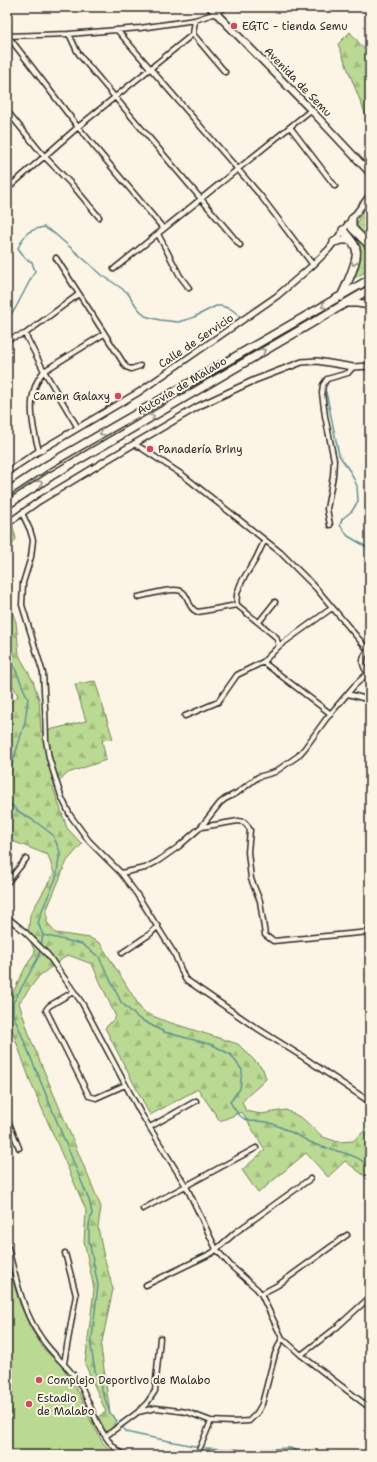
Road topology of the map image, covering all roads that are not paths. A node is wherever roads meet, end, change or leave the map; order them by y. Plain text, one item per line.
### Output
1 (210, 7) edge
2 (225, 7) edge
3 (216, 13) junction
4 (195, 20) junction
5 (117, 30) junction
6 (69, 34) junction
7 (193, 34) junction
8 (8, 36) edge
9 (151, 68) junction
10 (225, 72) dead end
11 (114, 97) junction
12 (7, 110) edge
13 (312, 110) junction
14 (78, 127) junction
15 (290, 127) junction
16 (44, 156) junction
17 (238, 169) junction
18 (370, 173) edge
19 (335, 186) dead end
20 (7, 189) edge
21 (370, 195) edge
22 (201, 199) junction
23 (99, 217) dead end
24 (352, 219) junction
25 (163, 228) junction
26 (343, 230) junction
27 (158, 234) junction
28 (350, 240) junction
29 (334, 242) junction
30 (240, 246) dead end
31 (370, 246) edge
32 (56, 258) dead end
33 (313, 265) junction
34 (114, 270) dead end
35 (370, 280) edge
36 (189, 288) dead end
37 (370, 289) edge
38 (79, 294) junction
39 (341, 297) junction
40 (344, 304) junction
41 (370, 305) edge
42 (25, 334) junction
43 (104, 334) junction
44 (7, 339) edge
45 (140, 366) dead end
46 (370, 366) edge
47 (353, 367) junction
48 (44, 371) junction
49 (78, 428) junction
50 (140, 441) junction
51 (134, 444) junction
52 (143, 449) junction
53 (39, 451) junction
54 (7, 472) edge
55 (7, 492) edge
56 (7, 505) edge
57 (22, 513) junction
58 (7, 524) edge
59 (330, 525) dead end
60 (265, 540) junction
61 (138, 597) dead end
62 (275, 602) dead end
63 (237, 605) junction
64 (332, 608) junction
65 (258, 622) junction
66 (279, 646) junction
67 (369, 649) edge
68 (263, 662) junction
69 (369, 674) edge
70 (348, 694) junction
71 (370, 700) edge
72 (330, 714) junction
73 (185, 716) dead end
74 (201, 827) junction
75 (26, 858) dead end
76 (121, 873) junction
77 (7, 883) edge
78 (7, 917) edge
79 (158, 926) junction
80 (370, 932) edge
81 (122, 953) dead end
82 (74, 992) junction
83 (125, 1085) junction
84 (196, 1101) dead end
85 (370, 1102) edge
86 (7, 1118) edge
87 (150, 1127) junction
88 (19, 1148) dead end
89 (256, 1148) dead end
90 (310, 1178) dead end
91 (186, 1186) junction
92 (144, 1209) dead end
93 (347, 1235) dead end
94 (7, 1245) edge
95 (216, 1249) junction
96 (64, 1253) dead end
97 (146, 1285) dead end
98 (261, 1294) junction
99 (370, 1297) edge
100 (160, 1338) dead end
101 (282, 1338) junction
102 (301, 1355) junction
103 (64, 1363) junction
104 (370, 1408) edge
105 (138, 1412) junction
106 (211, 1421) junction
107 (106, 1436) junction
108 (124, 1455) edge
109 (197, 1455) edge

1 - 3 main road, Avenida de Semu
2 - 3 street
3 - 4 street
3 - 13 main road, Avenida de Semu
4 - 5 street
4 - 7 street
5 - 6 street
5 - 9 street
6 - 8 street
6 - 11 street
7 - 9 street
7 - 10 street
8 - 14 street
9 - 11 street
9 - 17 street
11 - 14 street
11 - 22 street
12 - 16 street
13 - 15 street
13 - 18 main road, Avenida de Semu
14 - 16 street
14 - 25 street
15 - 17 street
15 - 19 street
16 - 20 street
16 - 23 street
17 - 22 street
17 - 33 street
21 - 24 street, Calle de Servicio
22 - 25 street
22 - 30 street
24 - 26 street, Calle de Servicio
24 - 31 highway
25 - 27 street
26 - 28 highway
26 - 29 street, Calle de Servicio
27 - 34 street
27 - 36 street
28 - 29 highway
28 -> 39 highway
29 - 33 street, Calle de Servicio
32 - 38 street
33 - 49 street, Calle de Servicio
35 - 39 highway, Autovía de Malabo
37 - 40 highway, Autovía de Malabo
38 - 42 street
38 - 43 street
39 -> 55 highway, Autovía de Malabo
40 - 41 highway
56 -> 40 highway, Autovía de Malabo
42 - 44 street
42 - 48 street
43 - 45 street
43 - 48 street
46 - 47 street
47 - 50 street
47 - 59 street
48 - 49 street
48 - 53 street
49 - 53 street, Calle de Servicio
50 - 51 street
50 - 52 street
51 - 52 street
51 - 57 street
52 - 60 street
53 - 54 street, Calle de Servicio
57 - 58 street
57 - 76 street
60 - 63 street
60 - 64 street
61 - 63 street
62 - 65 street
63 - 65 street
64 - 66 street
64 - 67 street
65 - 66 street
66 - 68 street
67 - 69 street
68 - 72 street
68 - 73 street
69 - 70 street
70 - 71 street
70 - 72 street
72 - 74 street
74 - 76 street
74 - 80 street
75 - 77 street
76 - 79 street
78 - 82 street
79 - 81 street
79 - 85 street
82 - 83 street
82 - 83 street
83 - 87 street
84 - 87 street
86 - 88 street
87 - 91 street
89 - 91 street
90 - 95 street
91 - 92 street
91 - 95 street
93 - 98 street
94 - 103 street
95 - 97 street
95 - 98 street
96 - 103 street
98 - 101 street
99 - 102 street
100 - 105 street
101 - 102 street
101 - 106 street
102 - 104 street
103 - 107 street
105 - 106 street
105 - 107 street
106 - 109 street
107 - 108 street

